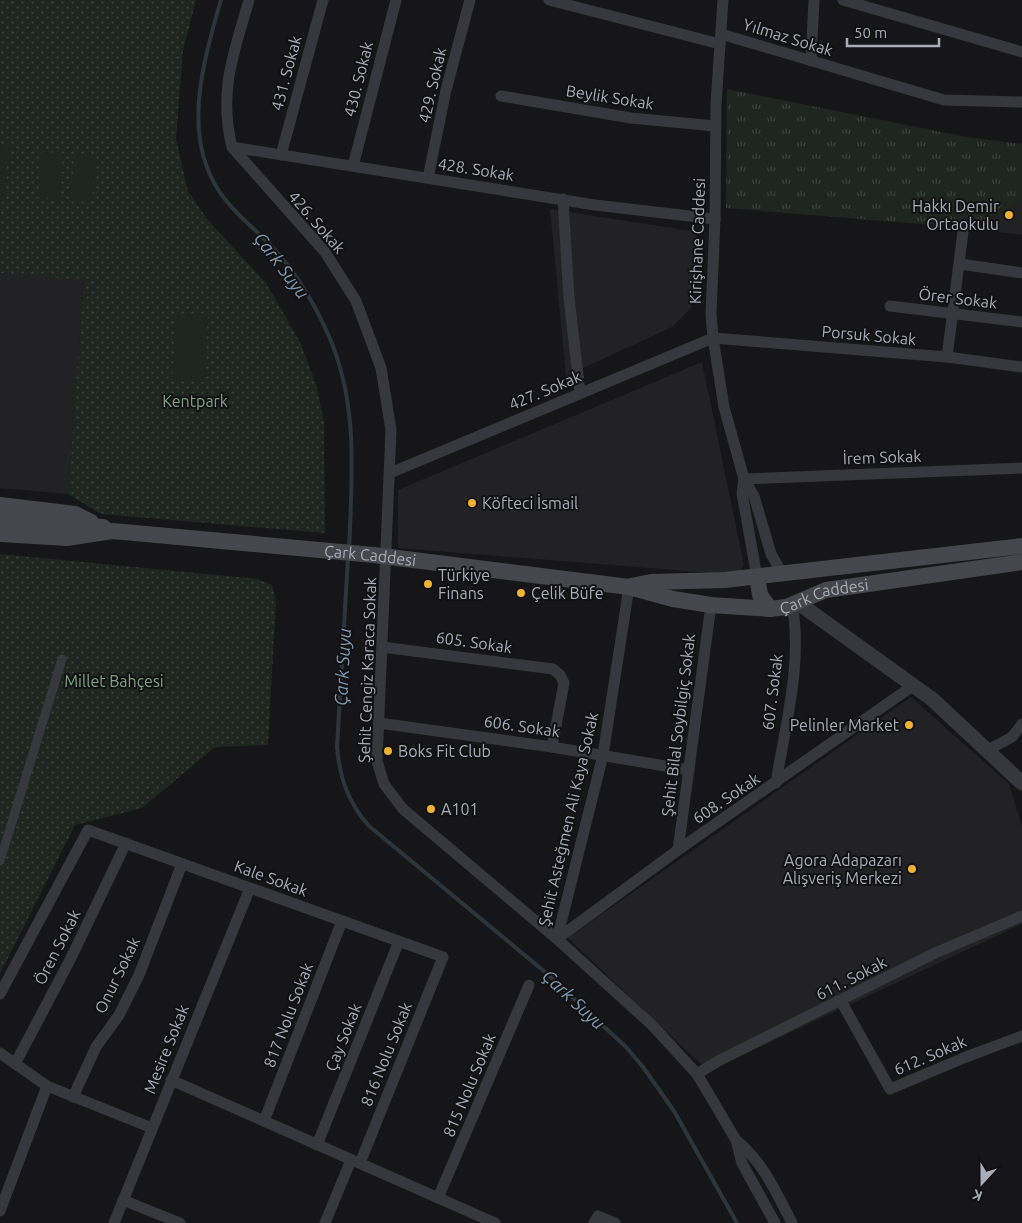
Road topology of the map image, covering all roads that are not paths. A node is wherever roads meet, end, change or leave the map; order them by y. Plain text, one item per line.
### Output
1 (249, 0) edge
2 (323, 0) edge
3 (396, 0) edge
4 (470, 0) edge
5 (549, 0) edge
6 (723, 0) edge
7 (814, 0) edge
8 (843, 0) edge
9 (888, 0) edge
10 (589, 6) edge
11 (885, 12) junction
12 (720, 39) junction
13 (1022, 52) edge
14 (811, 61) junction
15 (501, 96) dead end
16 (1022, 102) edge
17 (716, 126) junction
18 (232, 147) junction
19 (280, 154) junction
20 (353, 166) junction
21 (428, 178) junction
22 (563, 199) junction
23 (715, 219) junction
24 (963, 232) dead end
25 (960, 264) junction
26 (1022, 273) edge
27 (890, 306) dead end
28 (953, 314) junction
29 (1022, 322) edge
30 (713, 338) junction
31 (947, 357) junction
32 (1022, 367) edge
33 (580, 393) junction
34 (1022, 468) edge
35 (390, 473) junction
36 (744, 479) junction
37 (0, 504) edge
38 (0, 520) edge
39 (104, 528) junction
40 (0, 534) edge
41 (1022, 546) edge
42 (381, 556) junction
43 (1022, 562) edge
44 (782, 573) junction
45 (757, 577) junction
46 (629, 587) junction
47 (795, 603) junction
48 (711, 605) junction
49 (770, 608) junction
50 (382, 646) junction
51 (62, 659) dead end
52 (914, 685) junction
53 (1022, 719) edge
54 (379, 723) junction
55 (1022, 726) edge
56 (552, 747) junction
57 (988, 750) junction
58 (603, 755) junction
59 (689, 770) junction
60 (776, 783) junction
61 (1022, 783) edge
62 (126, 844) junction
63 (678, 850) junction
64 (0, 861) edge
65 (182, 864) junction
66 (250, 888) junction
67 (1022, 916) edge
68 (342, 921) junction
69 (557, 939) junction
70 (400, 941) junction
71 (443, 957) joint
72 (529, 985) dead end
73 (0, 994) edge
74 (841, 1001) junction
75 (1022, 1036) edge
76 (0, 1053) edge
77 (15, 1064) junction
78 (697, 1074) junction
79 (171, 1080) junction
80 (47, 1086) junction
81 (73, 1097) junction
82 (264, 1121) junction
83 (152, 1128) junction
84 (736, 1140) junction
85 (317, 1145) junction
86 (356, 1162) junction
87 (438, 1198) junction
88 (123, 1200) junction
89 (0, 1211) edge
90 (596, 1219) edge
91 (114, 1223) edge
92 (180, 1223) edge
93 (324, 1223) edge
94 (495, 1223) edge
95 (615, 1223) edge
96 (774, 1223) edge
97 (792, 1223) edge

1 - 18 street, 426. Sokak
2 - 19 street, 431. Sokak
3 - 20 street, 430. Sokak
4 - 21 street, 429. Sokak
5 - 10 street, Yılmaz Sokak
6 - 12 street, Kirişhane Caddesi
7 - 14 street
8 - 11 street
9 - 11 street
10 - 12 street, Yılmaz Sokak
11 - 13 street
12 - 14 street, Yılmaz Sokak
12 - 17 street, Kirişhane Caddesi
14 - 16 street, Yılmaz Sokak
15 - 17 street, Beylik Sokak
17 - 23 street, Kirişhane Caddesi
18 - 19 street, 428. Sokak
18 - 35 street, 426. Sokak
19 - 20 street, 428. Sokak
20 - 21 street, 428. Sokak
21 - 22 street, 428. Sokak
22 - 23 street, 428. Sokak
22 - 33 street
23 - 30 street, Kirişhane Caddesi
24 - 25 street
25 - 26 street
25 - 28 street
27 - 28 street, Örer Sokak
28 - 29 street, Örer Sokak
28 - 31 street
30 - 31 street, Porsuk Sokak
30 - 33 street, 427. Sokak
30 - 36 street, Kirişhane Caddesi
31 - 32 street, Porsuk Sokak
33 - 35 street, 427. Sokak
34 - 36 street, İrem Sokak
35 - 42 street, Şehit Cengiz Karaca Sokak
36 - 44 street, Kirişhane Caddesi
36 - 45 street, Kirişhane Caddesi
37 - 39 main road
38 - 39 main road, Çark Caddesi
39 - 40 main road, Çark Caddesi
39 - 42 main road, Çark Caddesi
41 - 44 main road, Çark Caddesi
42 - 46 main road, Çark Caddesi
42 - 50 street, Şehit Cengiz Karaca Sokak
43 - 47 main road, Çark Caddesi
44 - 45 main road, Çark Caddesi
44 - 47 main road
45 - 46 main road, Çark Caddesi
45 - 49 main road
46 - 48 main road, Çark Caddesi
46 - 58 street, Şehit Asteğmen Ali Kaya Sokak
47 - 49 main road, Çark Caddesi
47 - 52 street
47 - 60 street, 607. Sokak
48 - 49 main road, Çark Caddesi
48 - 59 street, Şehit Bilal Soybilgiç Sokak
50 - 54 street, Şehit Cengiz Karaca Sokak
50 - 56 street, 605. Sokak
51 - 64 street
52 - 57 street
52 - 60 street, 608. Sokak
53 - 55 street
54 - 56 street, 606. Sokak
54 - 69 street, Şehit Cengiz Karaca Sokak
55 - 57 street
56 - 58 street, 606. Sokak
57 - 61 street
58 - 59 street, 606. Sokak
58 - 69 street, Şehit Asteğmen Ali Kaya Sokak
59 - 63 street, Şehit Bilal Soybilgiç Sokak
60 - 63 street, 608. Sokak
62 - 65 street, Kale Sokak
62 - 73 street, Kale Sokak
62 - 77 street, Ören Sokak
63 - 69 street, 608. Sokak
65 - 66 street, Kale Sokak
65 - 81 street, Onur Sokak
66 - 68 street, Kale Sokak
66 - 79 street, Mesire Sokak
67 - 74 street, 611. Sokak
68 - 70 street, Kale Sokak
68 - 82 street, 817 Nolu Sokak
69 - 78 street, Şehit Cengiz Karaca Sokak
70 - 71 street, Kale Sokak
70 - 85 street, Çay Sokak
71 - 86 street, 816 Nolu Sokak
72 - 87 street, 815 Nolu Sokak
74 - 75 street, 612. Sokak
74 - 78 street, 611. Sokak
76 - 77 street
77 - 80 street
78 - 84 street, Şehit Cengiz Karaca Sokak
79 - 82 street
79 - 83 street, Mesire Sokak
80 - 81 street
80 - 89 street
81 - 83 street
82 - 85 street
83 - 88 street, Mesire Sokak
84 - 96 street
84 - 97 street
85 - 86 street
86 - 87 street
86 - 93 street, 816 Nolu Sokak
87 - 94 street
88 - 91 street, Mesire Sokak
88 - 92 street
90 - 95 street

